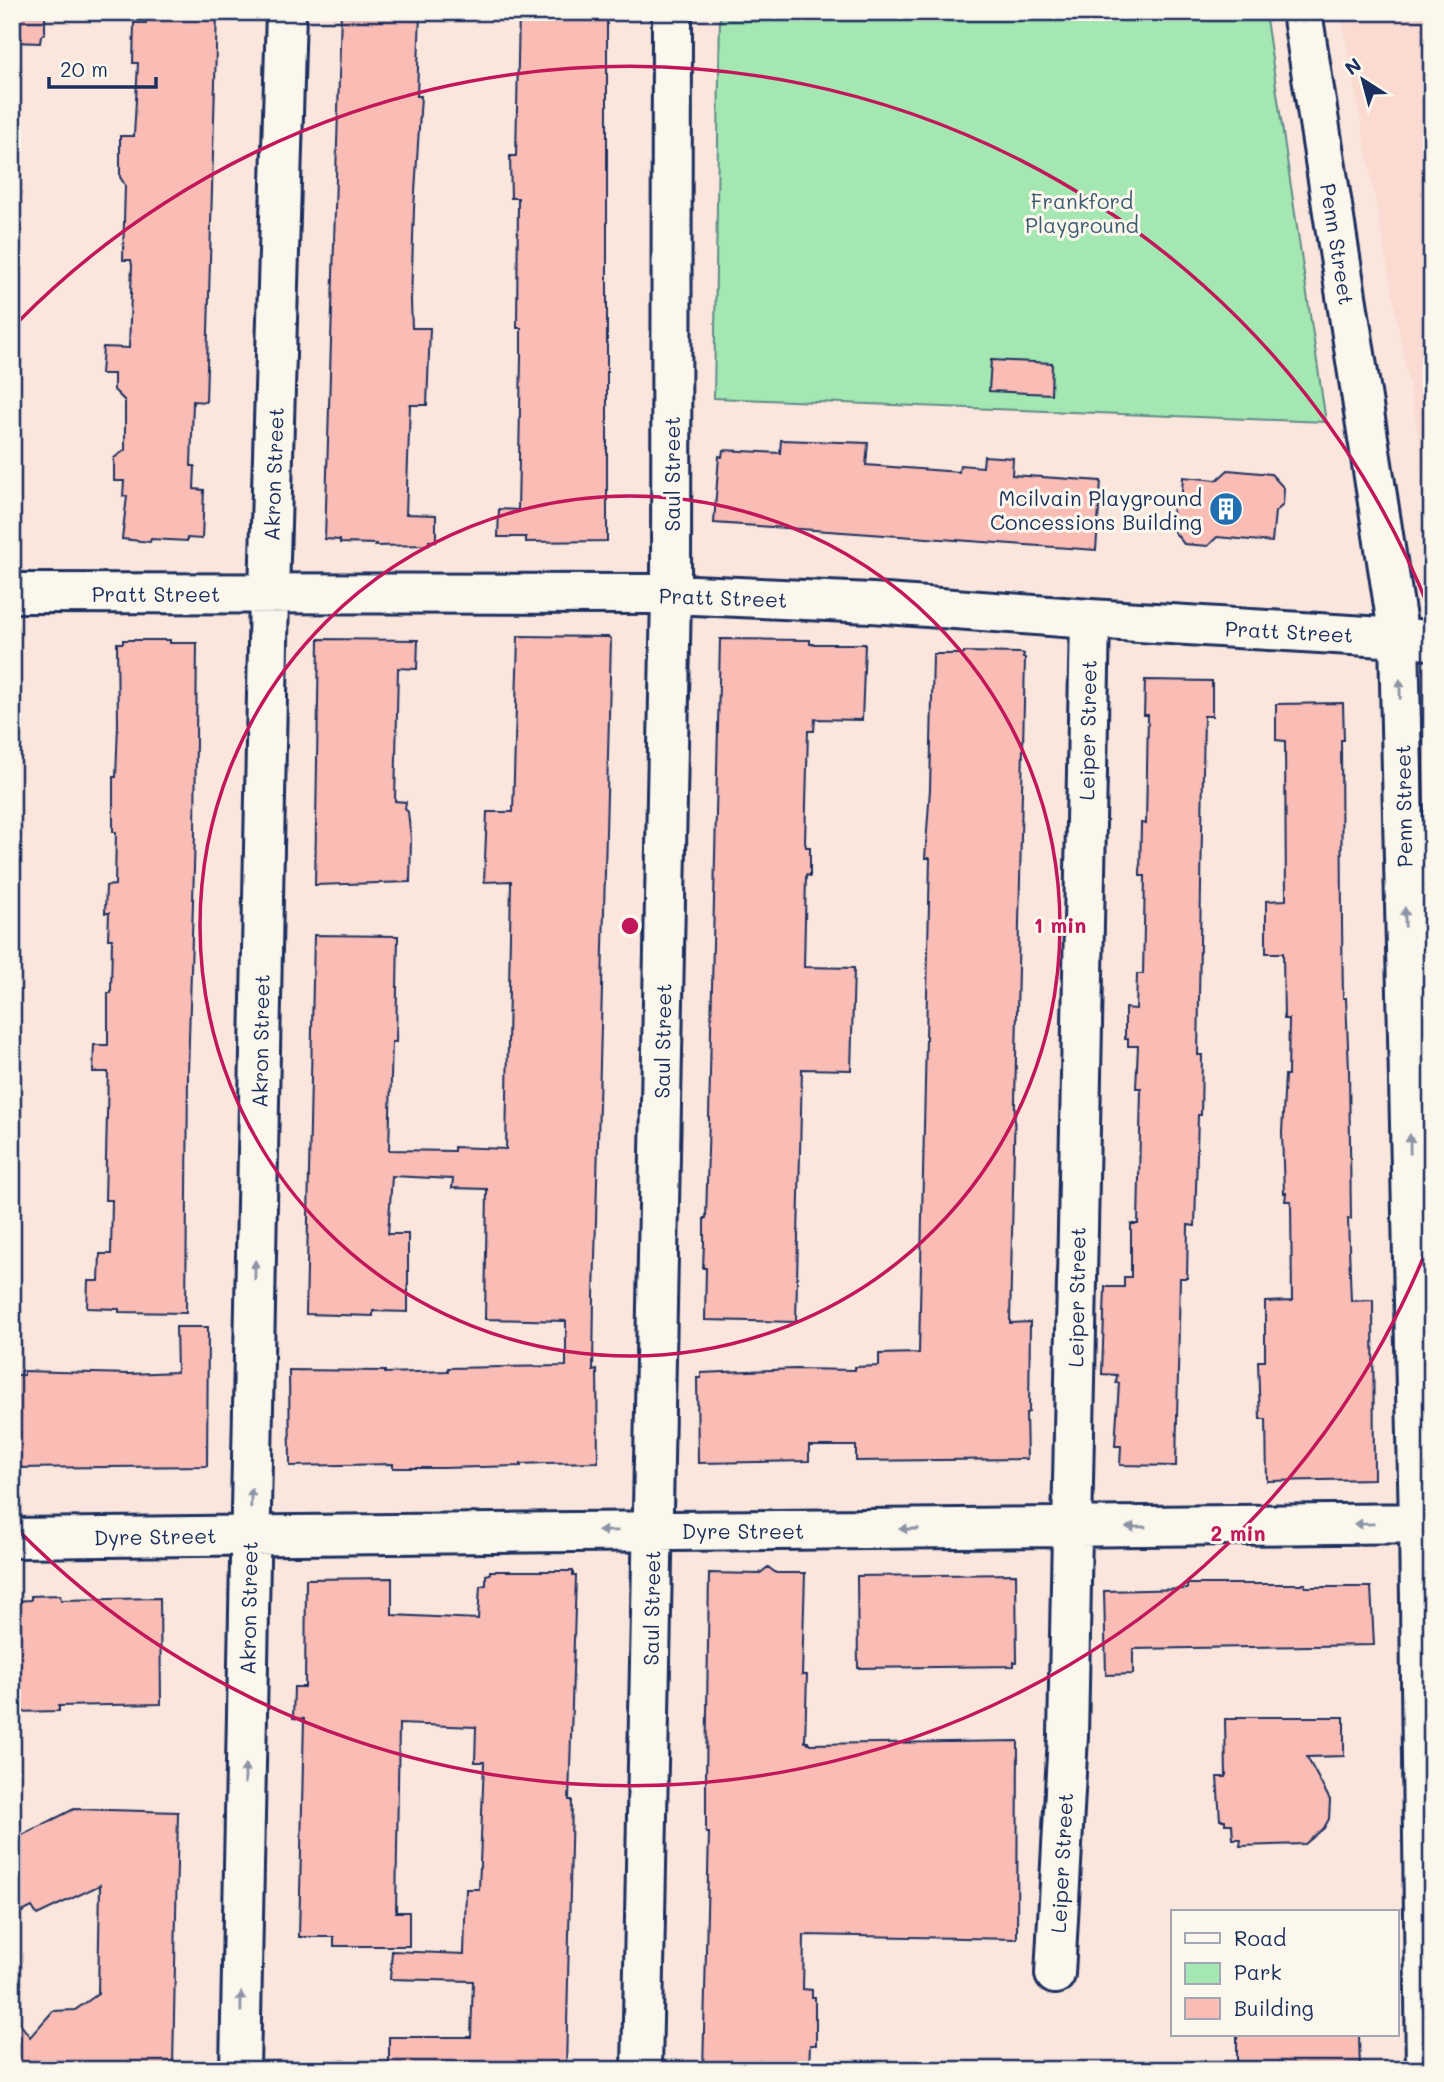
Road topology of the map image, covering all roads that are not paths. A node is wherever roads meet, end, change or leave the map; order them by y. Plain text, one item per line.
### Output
1 (286, 12) edge
2 (672, 12) edge
3 (1302, 12) edge
4 (12, 593) edge
5 (269, 593) junction
6 (671, 594) junction
7 (1090, 619) junction
8 (1415, 639) edge
9 (1425, 1523) edge
10 (1071, 1528) junction
11 (652, 1531) junction
12 (250, 1535) junction
13 (12, 1538) edge
14 (1055, 1974) dead end
15 (240, 2070) edge
16 (642, 2070) edge
17 (1426, 2070) edge

1 - 5 street, Akron Street
2 - 6 street, Saul Street
3 - 8 street, Penn Street
4 - 5 street, Pratt Street
5 - 6 street, Pratt Street
12 -> 5 street, Akron Street
6 - 7 street, Pratt Street
6 - 11 street, Saul Street
7 - 8 street, Pratt Street
7 - 10 street, Leiper Street
9 -> 8 street, Penn Street
9 -> 10 street, Dyre Street
9 - 17 street, Penn Street
10 -> 11 street, Dyre Street
10 - 14 street, Leiper Street
11 -> 12 street, Dyre Street
11 - 16 street, Saul Street
12 - 13 street, Dyre Street
15 -> 12 street, Akron Street

